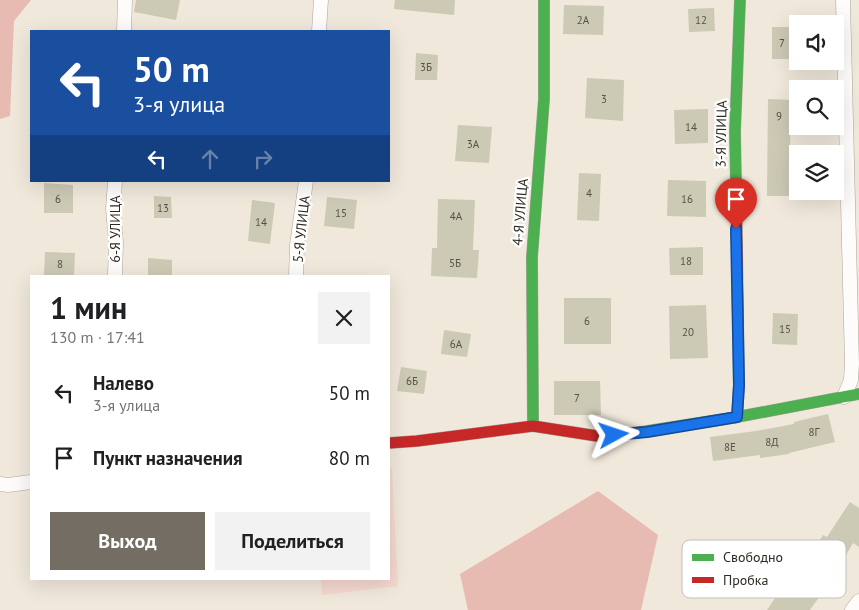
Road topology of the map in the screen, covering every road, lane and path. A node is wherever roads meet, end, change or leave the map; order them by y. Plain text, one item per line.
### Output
1 (125, 0) edge
2 (321, 0) edge
3 (544, 0) edge
4 (740, 0) edge
5 (843, 0) edge
6 (124, 30) edge
7 (319, 30) edge
8 (115, 182) edge
9 (306, 182) edge
10 (115, 275) edge
11 (296, 275) edge
12 (859, 394) edge
13 (844, 397) junction
14 (737, 417) junction
15 (533, 426) junction
16 (390, 443) edge
17 (30, 482) edge
18 (0, 484) edge
19 (859, 600) edge
20 (852, 610) edge

1 - 6 street
2 - 7 street
3 - 15 street, 4-Я УЛИЦА
4 - 14 street, 3-Я УЛИЦА
5 - 13 street
8 - 10 street, 6-Я УЛИЦА
9 - 11 street, 5-Я УЛИЦА
12 - 13 street
13 - 14 street
14 - 15 street
15 - 16 street
17 - 18 street
19 - 20 street

